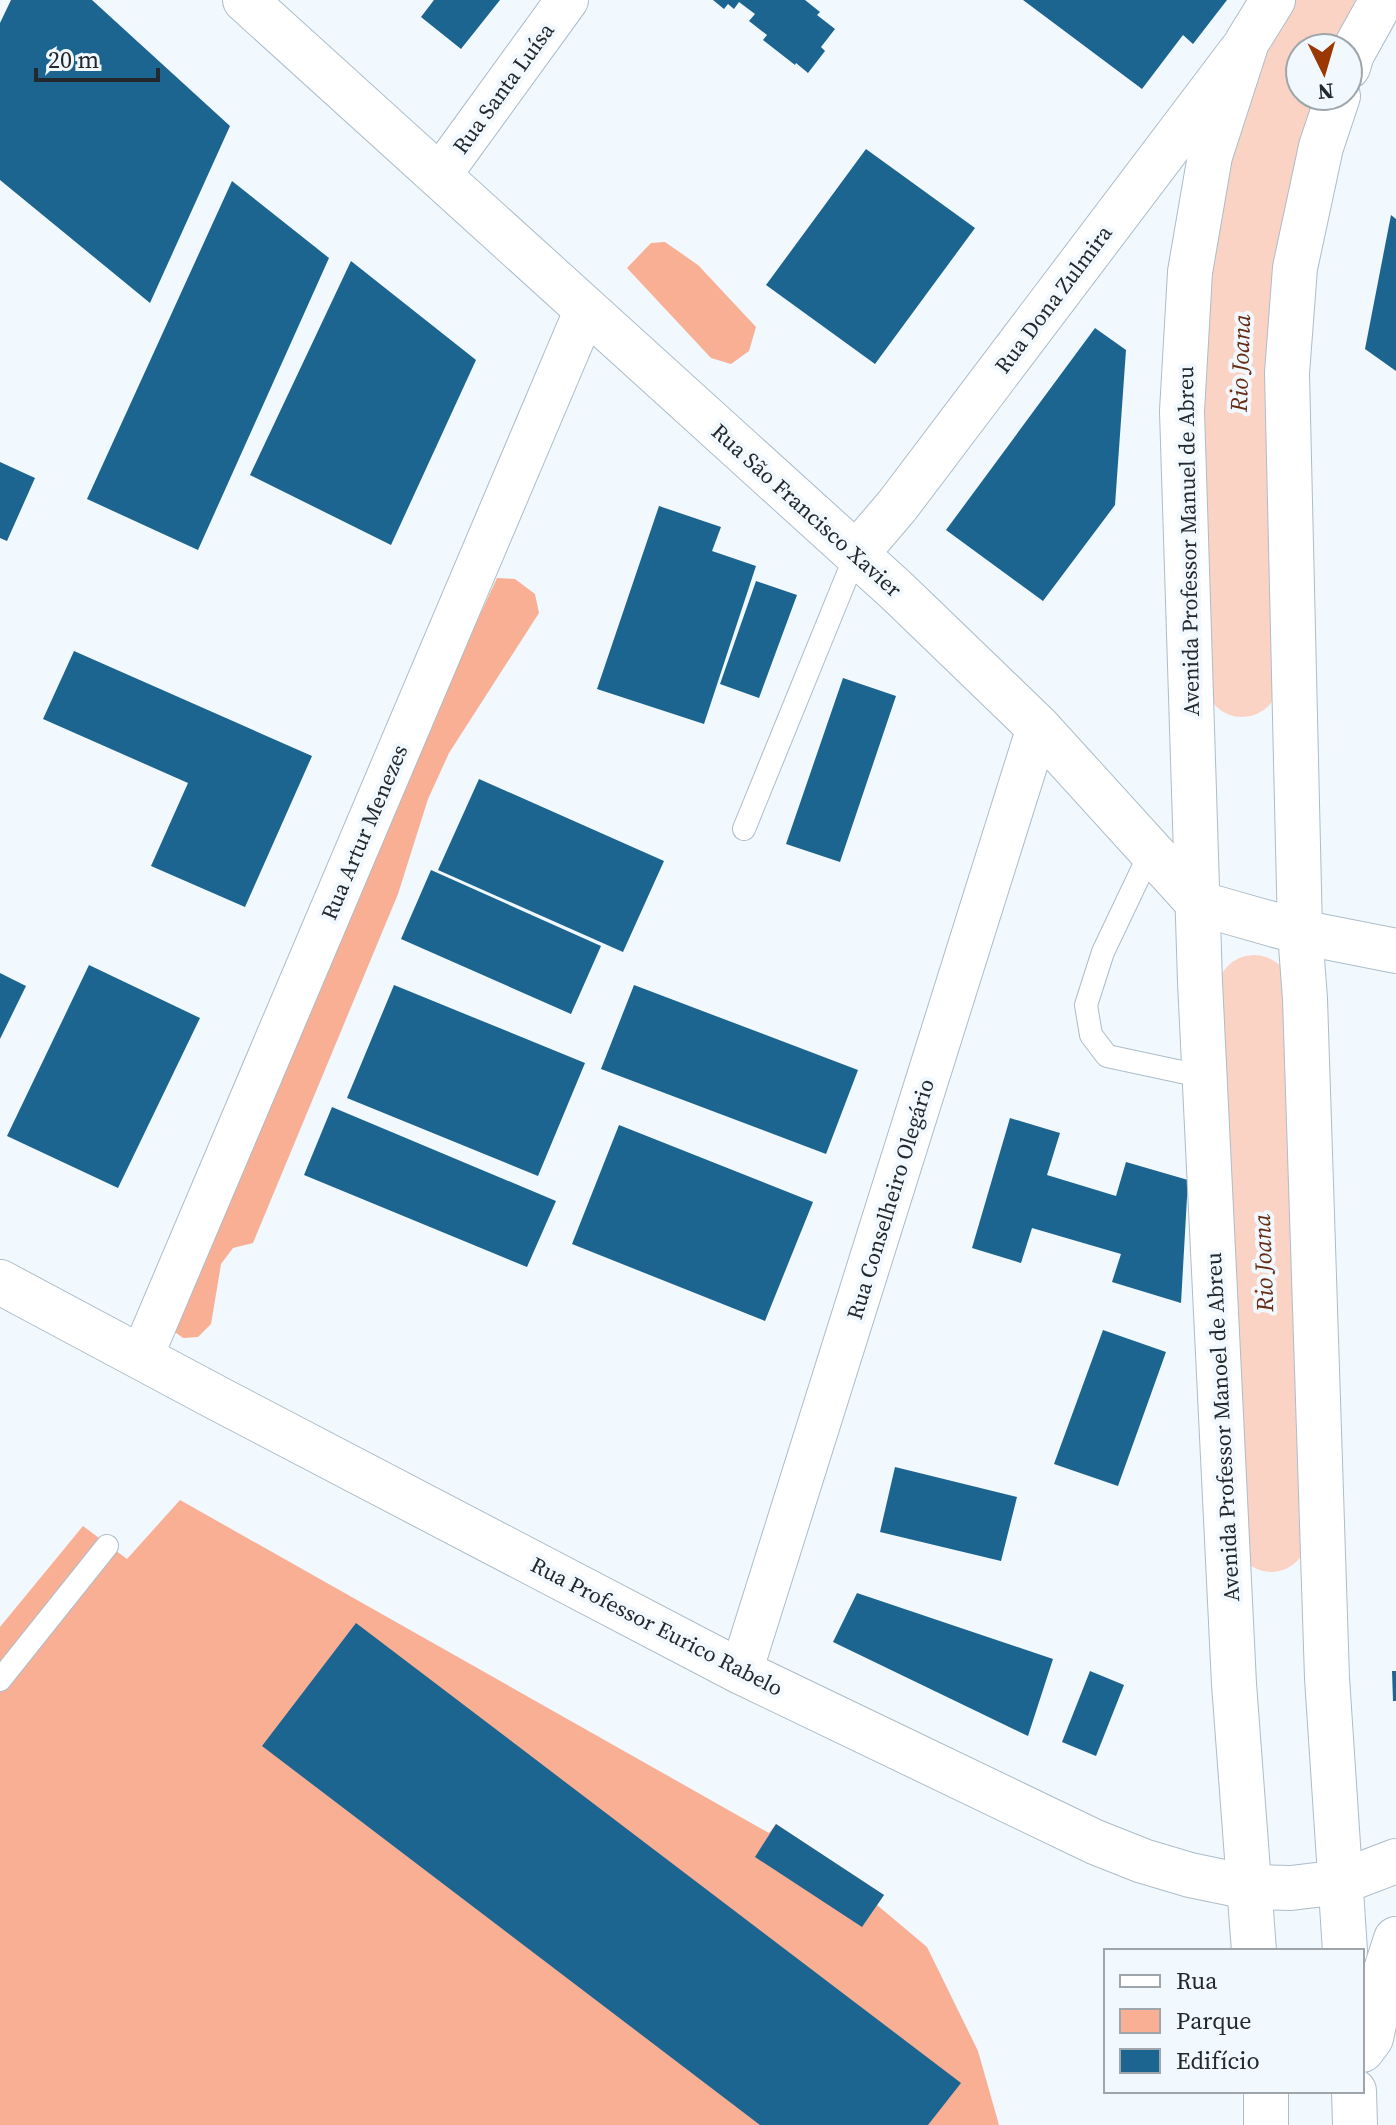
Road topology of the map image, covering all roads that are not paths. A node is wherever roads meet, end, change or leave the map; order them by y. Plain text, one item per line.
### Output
1 (245, 0) edge
2 (567, 0) edge
3 (1273, 0) edge
4 (1382, 0) edge
5 (1364, 32) edge
6 (1247, 42) junction
7 (1333, 112) edge
8 (440, 175) junction
9 (586, 309) junction
10 (856, 554) junction
11 (1038, 727) junction
12 (744, 829) dead end
13 (1151, 851) junction
14 (1198, 903) junction
15 (1300, 932) junction
16 (1396, 951) edge
17 (1205, 1077) junction
18 (0, 1282) edge
19 (142, 1356) junction
20 (107, 1546) dead end
21 (741, 1672) junction
22 (0, 1680) edge
23 (1396, 1861) edge
24 (1341, 1882) junction
25 (1248, 1887) junction
26 (1396, 1939) edge
27 (1254, 1949) edge
28 (1345, 1949) edge
29 (1364, 2047) edge
30 (1266, 2093) edge
31 (1354, 2093) edge
32 (1266, 2125) edge
33 (1355, 2125) edge

1 - 8 main road, Rua São Francisco Xavier
2 - 8 street, Rua Santa Luísa
3 - 6 main road
4 - 5 main road
6 - 10 main road, Rua Dona Zulmira
6 - 14 main road, Avenida Professor Manuel de Abreu
7 - 15 main road
8 - 9 main road, Rua São Francisco Xavier
9 - 10 main road, Rua São Francisco Xavier
9 - 19 street, Rua Artur Menezes
10 - 11 main road, Rua São Francisco Xavier
10 - 12 lane
11 - 13 main road, Rua São Francisco Xavier
11 - 21 street, Rua Conselheiro Olegário
13 - 14 main road, Rua São Francisco Xavier
13 - 17 lane
14 - 15 main road
14 - 17 main road, Avenida Professor Manoel de Abreu
15 - 16 main road
15 - 24 main road
17 - 25 main road, Avenida Professor Manoel de Abreu
18 - 19 main road, Rua Professor Eurico Rabelo
19 - 21 main road, Rua Professor Eurico Rabelo
20 - 22 lane
21 - 25 main road, Rua Professor Eurico Rabelo
23 - 24 main road, Rua Professor Eurico Rabelo
24 - 25 main road, Rua Professor Eurico Rabelo
24 - 28 main road
25 - 27 main road, Avenida Professor Manoel de Abreu
26 - 29 main road
30 - 32 main road
31 - 33 main road

